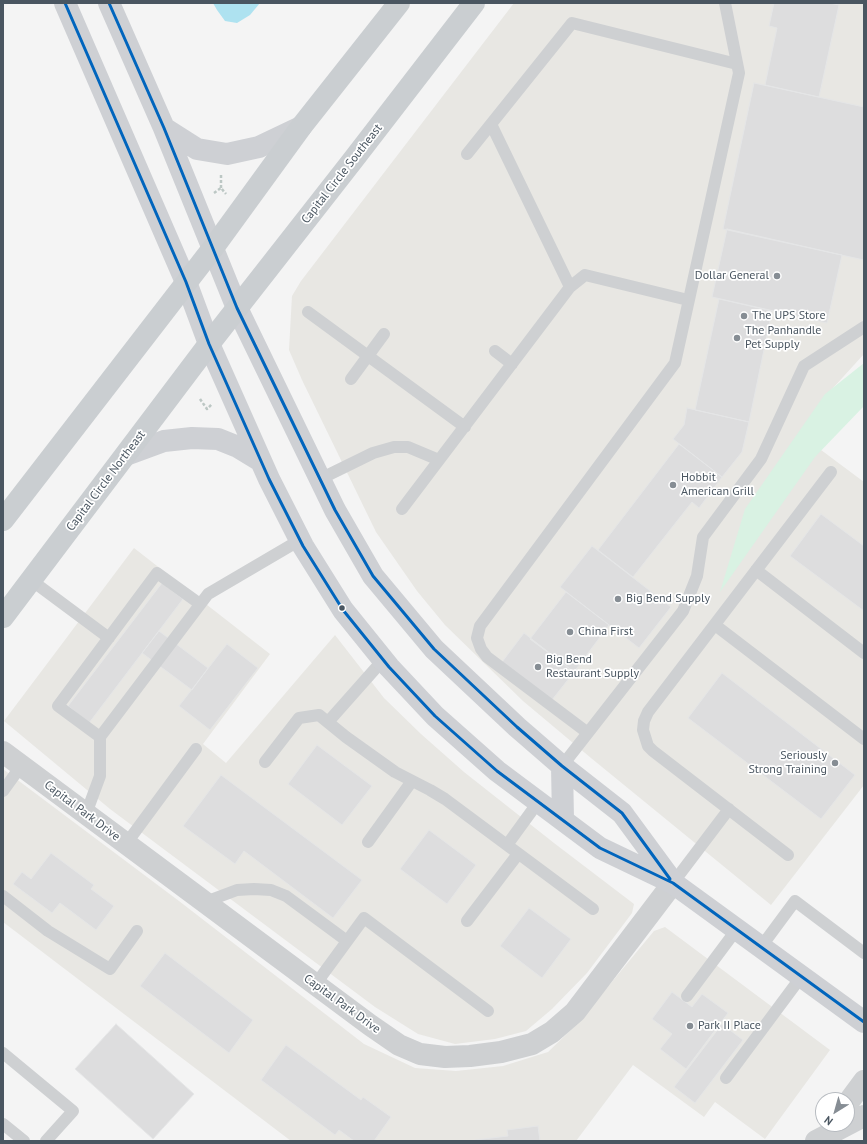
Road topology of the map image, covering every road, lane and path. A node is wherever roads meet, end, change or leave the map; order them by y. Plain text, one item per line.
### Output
1 (65, 3) edge
2 (109, 3) edge
3 (399, 3) edge
4 (474, 3) edge
5 (725, 3) edge
6 (737, 64) junction
7 (491, 124) junction
8 (301, 127) junction
9 (164, 128) junction
10 (467, 154) dead end
11 (220, 174) dead end
12 (221, 188) junction
13 (226, 194) dead end
14 (209, 195) dead end
15 (213, 248) junction
16 (186, 282) junction
17 (570, 287) junction
18 (688, 300) junction
19 (237, 308) junction
20 (308, 312) dead end
21 (864, 327) edge
22 (384, 334) dead end
23 (209, 344) junction
24 (495, 351) dead end
25 (368, 356) junction
26 (512, 364) junction
27 (351, 379) dead end
28 (200, 399) dead end
29 (215, 401) dead end
30 (465, 427) junction
31 (126, 455) junction
32 (439, 460) junction
33 (261, 461) junction
34 (831, 472) dead end
35 (320, 479) junction
36 (402, 509) dead end
37 (3, 520) edge
38 (300, 540) junction
39 (756, 570) junction
40 (32, 580) junction
41 (200, 604) junction
42 (3, 618) edge
43 (715, 625) junction
44 (109, 638) junction
45 (864, 653) edge
46 (383, 660) junction
47 (328, 722) junction
48 (588, 733) junction
49 (100, 737) junction
50 (864, 739) edge
51 (196, 749) dead end
52 (3, 752) edge
53 (265, 762) dead end
54 (21, 766) junction
55 (562, 766) junction
56 (412, 781) junction
57 (3, 791) edge
58 (539, 801) junction
59 (729, 809) junction
60 (86, 814) junction
61 (563, 819) junction
62 (368, 842) dead end
63 (126, 844) junction
64 (507, 845) junction
65 (518, 854) junction
66 (788, 855) dead end
67 (673, 883) junction
68 (3, 896) edge
69 (204, 902) junction
70 (593, 909) dead end
71 (467, 921) dead end
72 (737, 929) junction
73 (137, 931) dead end
74 (347, 941) junction
75 (761, 947) junction
76 (864, 954) edge
77 (802, 977) junction
78 (315, 985) junction
79 (686, 996) dead end
80 (488, 1011) dead end
81 (864, 1021) edge
82 (3, 1053) edge
83 (726, 1078) dead end
84 (864, 1080) edge
85 (855, 1093) edge
86 (864, 1116) edge
87 (3, 1124) edge
88 (824, 1134) edge
89 (24, 1141) edge
90 (46, 1141) edge

1 - 16 main road
2 - 9 main road
3 - 8 main road
4 - 19 main road, Capital Circle Southeast
5 - 6 lane
6 - 7 lane
6 - 18 lane
7 - 10 lane
7 - 17 lane
8 - 9 main road
8 - 15 main road
9 - 15 main road
11 - 12 path
12 - 13 path
12 - 14 path
15 - 16 main road
15 - 19 main road
16 - 23 main road
16 - 37 main road
17 - 18 lane
17 - 26 lane
18 - 48 lane
19 - 23 main road, Capital Circle Southeast
19 - 35 main road
20 - 25 lane
21 - 48 lane
22 - 25 lane
23 - 31 main road, Capital Circle Northeast
23 - 33 main road
24 - 26 lane
25 - 27 lane
25 - 30 lane
26 - 30 lane
28 - 29 path
30 - 32 lane
31 - 33 main road
31 - 40 main road, Capital Circle Northeast
32 - 35 lane
32 - 36 lane
33 - 38 main road
34 - 39 lane
35 - 55 main road
38 - 41 lane
38 - 46 main road
39 - 43 lane
39 - 45 lane
40 - 42 main road, Capital Circle Northeast
40 - 44 lane
41 - 44 lane
41 - 49 lane
43 - 50 lane
43 - 59 lane
44 - 49 lane
46 - 47 lane
46 - 58 main road
47 - 53 lane
47 - 56 lane
48 - 55 lane
49 - 60 lane
51 - 63 lane
52 - 54 street, Capital Park Drive
54 - 57 lane
54 - 60 street, Capital Park Drive
55 - 61 main road
55 - 67 main road
56 - 62 lane
56 - 64 lane
58 - 61 main road
58 - 64 lane
59 - 66 lane
59 - 67 lane
60 - 63 street, Capital Park Drive
61 - 67 main road
63 - 69 street, Capital Park Drive
64 - 65 lane
65 - 70 lane
65 - 71 lane
67 - 72 main road
67 - 78 street, Capital Park Drive
68 - 73 lane
69 - 74 lane
69 - 78 street, Capital Park Drive
72 - 75 main road
72 - 79 lane
74 - 78 lane
74 - 80 lane
75 - 76 lane
75 - 77 main road
77 - 81 main road
77 - 83 lane
82 - 90 lane
84 - 85 street
86 - 88 street
87 - 89 lane

